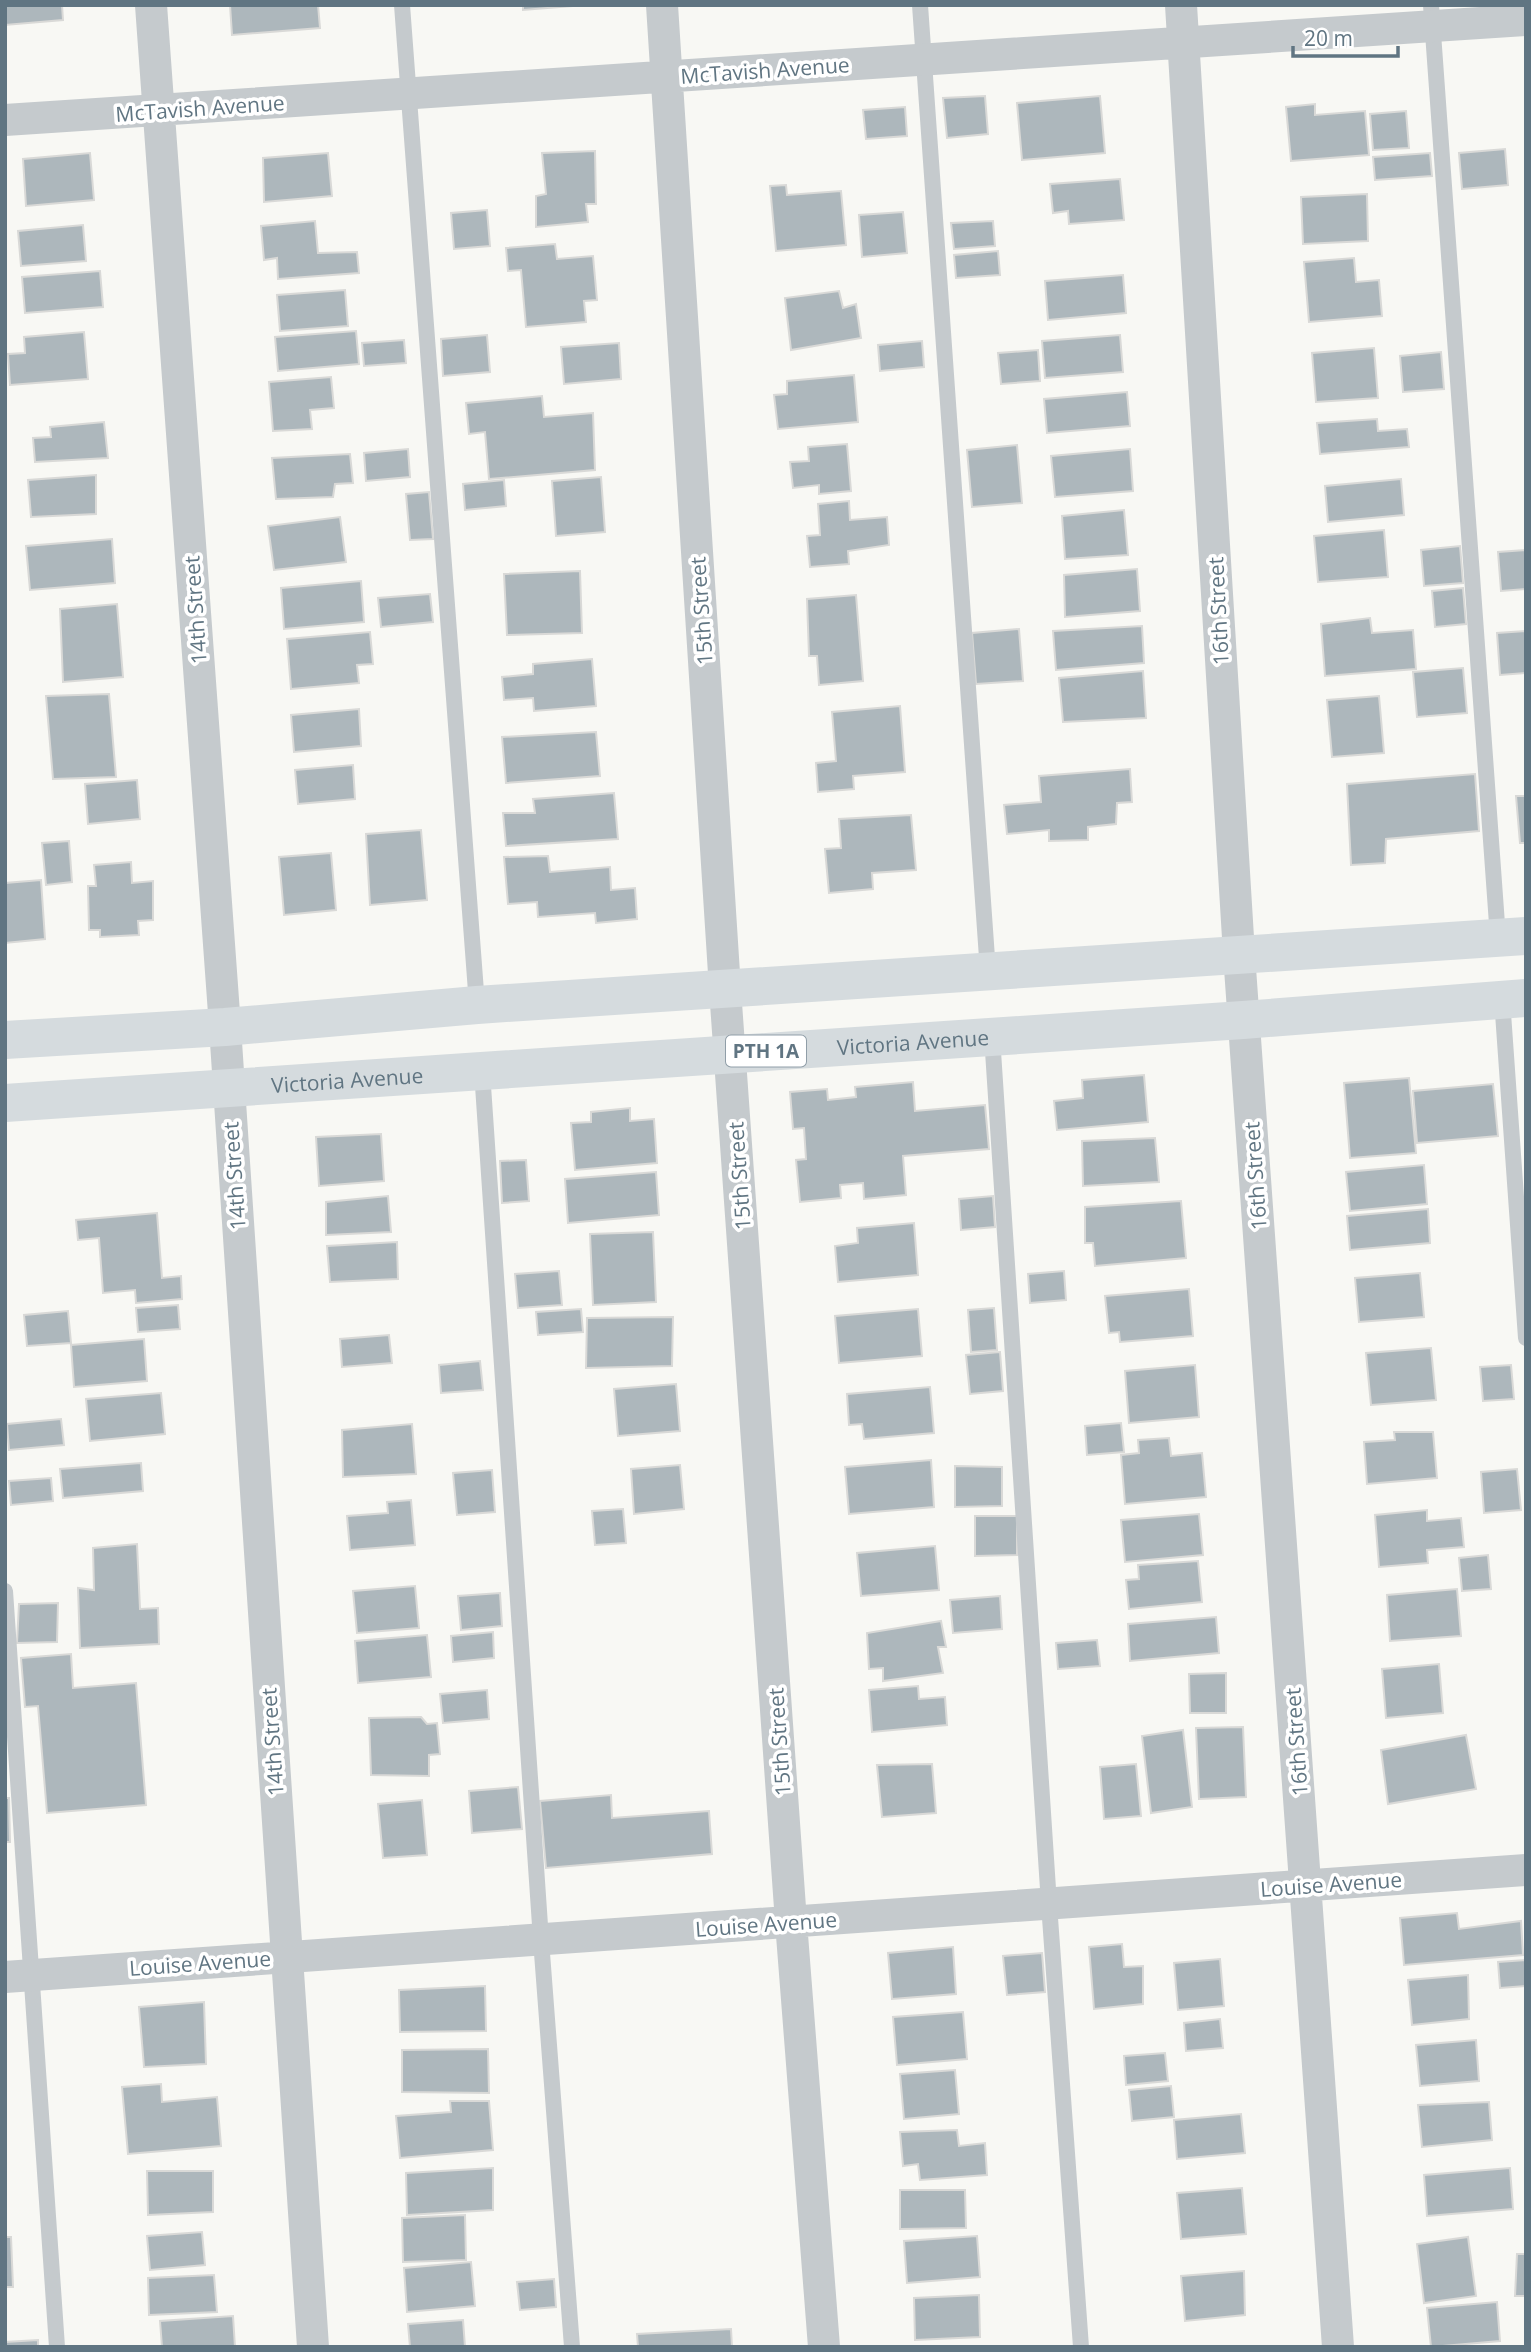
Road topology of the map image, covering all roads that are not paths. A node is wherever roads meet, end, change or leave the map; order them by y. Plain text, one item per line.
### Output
1 (151, 5) edge
2 (402, 5) edge
3 (662, 5) edge
4 (920, 5) edge
5 (1181, 5) edge
6 (1432, 16) edge
7 (1526, 20) edge
8 (1184, 42) junction
9 (924, 59) junction
10 (667, 76) junction
11 (408, 94) junction
12 (158, 111) junction
13 (5, 121) edge
14 (1512, 937) edge
15 (1239, 954) junction
16 (988, 972) junction
17 (725, 989) junction
18 (1514, 998) edge
19 (477, 1005) junction
20 (1244, 1020) junction
21 (225, 1027) junction
22 (992, 1037) junction
23 (5, 1040) edge
24 (731, 1053) junction
25 (482, 1071) junction
26 (228, 1089) junction
27 (5, 1103) edge
28 (1526, 1338) edge
29 (5, 1591) edge
30 (1526, 1870) edge
31 (1306, 1886) junction
32 (1049, 1904) junction
33 (791, 1922) junction
34 (541, 1940) junction
35 (286, 1957) junction
36 (18, 1976) edge
37 (57, 2347) edge
38 (313, 2347) edge
39 (572, 2347) edge
40 (824, 2347) edge
41 (1081, 2347) edge
42 (1338, 2347) edge

1 - 12 street, 14th Street
2 - 11 lane
3 - 10 street, 15th Street
4 - 9 lane
5 - 8 street, 16th Street
6 - 7 street, McTavish Avenue
6 - 8 street, McTavish Avenue
6 - 14 lane
8 - 9 street, McTavish Avenue
8 - 15 street, 16th Street
9 - 10 street, McTavish Avenue
9 - 16 lane
10 - 11 street, McTavish Avenue
10 - 17 street, 15th Street
11 - 12 street, McTavish Avenue
11 - 19 lane
12 - 13 street, McTavish Avenue
12 - 21 street, 14th Street
14 - 15 main road
15 - 16 main road
15 - 20 street, 16th Street
16 - 17 main road
17 - 19 main road
17 - 24 street, 15th Street
18 - 20 main road, Victoria Avenue / PTH 1A
18 - 28 lane
19 - 21 main road
20 - 22 main road, Victoria Avenue / PTH 1A
20 - 31 street, 16th Street
21 - 23 main road
21 - 26 street, 14th Street
22 - 24 main road, Victoria Avenue / PTH 1A
22 - 32 lane
24 - 25 main road, Victoria Avenue / PTH 1A
24 - 33 street, 15th Street
25 - 26 main road, Victoria Avenue / PTH 1A
25 - 34 lane
26 - 27 main road, Victoria Avenue / PTH 1A
26 - 35 street, 14th Street
29 - 36 lane
30 - 31 street, Louise Avenue
31 - 32 street, Louise Avenue
31 - 42 street, 16th Street
32 - 33 street, Louise Avenue
32 - 41 lane
33 - 34 street, Louise Avenue
33 - 40 street, 15th Street
34 - 35 street, Louise Avenue
34 - 39 lane
35 - 36 street, Louise Avenue
35 - 38 street, 14th Street
36 - 37 lane

